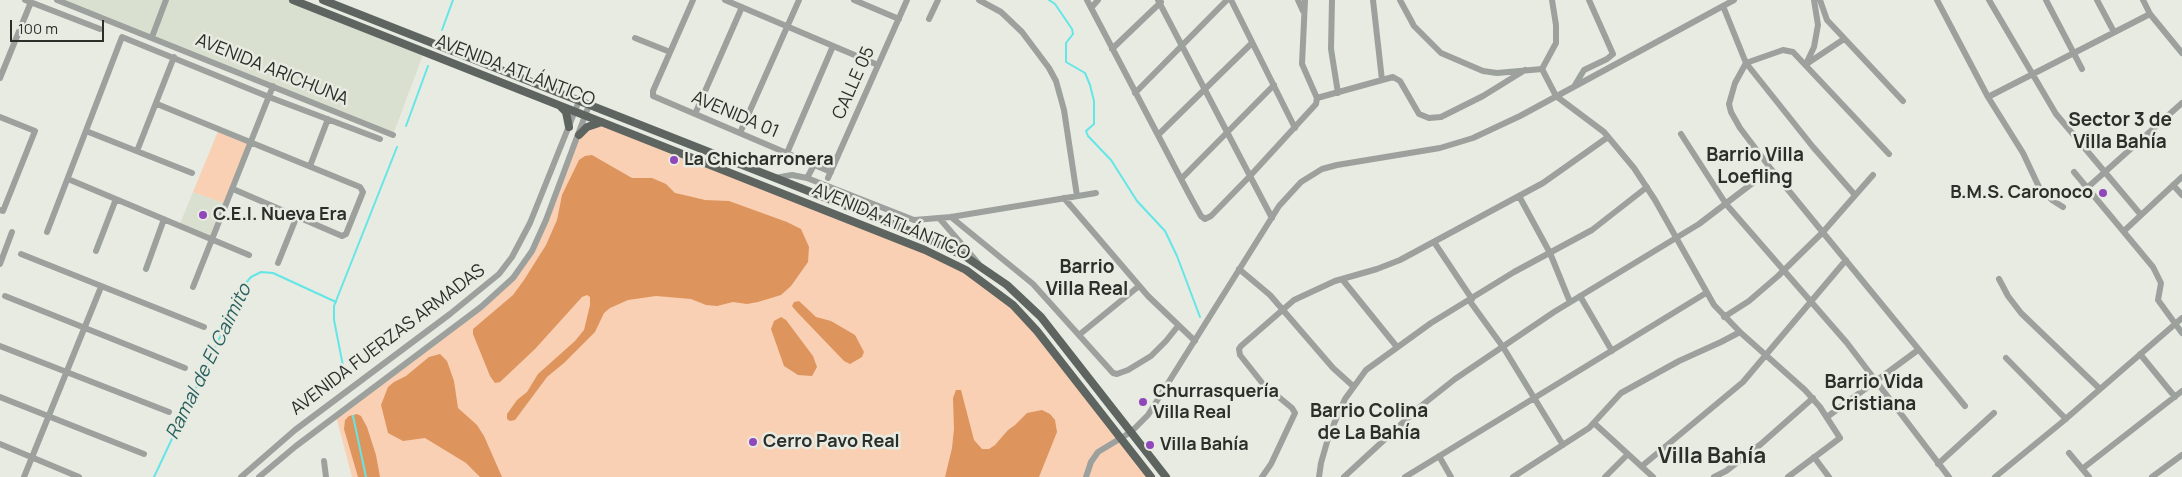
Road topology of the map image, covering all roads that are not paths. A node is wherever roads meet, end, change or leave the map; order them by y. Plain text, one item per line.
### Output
1 (57, 0) edge
2 (166, 0) edge
3 (293, 0) edge
4 (323, 0) edge
5 (693, 0) edge
6 (725, 0) edge
7 (799, 0) edge
8 (854, 0) edge
9 (907, 0) edge
10 (938, 0) edge
11 (979, 0) edge
12 (1087, 0) edge
13 (1098, 0) edge
14 (1229, 0) edge
15 (1298, 0) edge
16 (1305, 0) edge
17 (1332, 0) edge
18 (1373, 0) edge
19 (1400, 0) edge
20 (1552, 0) edge
21 (1589, 0) edge
22 (1734, 0) edge
23 (1814, 0) edge
24 (1820, 0) edge
25 (1825, 0) edge
26 (1937, 0) edge
27 (1989, 0) edge
28 (2046, 0) edge
29 (2097, 0) edge
30 (2144, 0) edge
31 (28, 1) edge
32 (1160, 1) edge
33 (1723, 6) junction
34 (742, 7) junction
35 (1091, 8) junction
36 (1304, 12) junction
37 (1823, 13) junction
38 (2150, 14) junction
39 (898, 19) junction
40 (929, 19) dead end
41 (1818, 25) junction
42 (788, 27) junction
43 (100, 29) dead end
44 (2114, 32) junction
45 (152, 37) junction
46 (635, 38) dead end
47 (1844, 39) junction
48 (1252, 43) junction
49 (833, 46) junction
50 (1182, 46) junction
51 (1112, 49) junction
52 (670, 52) junction
53 (2074, 53) junction
54 (2182, 53) edge
55 (174, 57) junction
56 (1746, 63) junction
57 (1806, 64) junction
58 (878, 65) junction
59 (1542, 69) junction
60 (2082, 69) dead end
61 (1525, 70) junction
62 (2032, 75) junction
63 (0, 78) edge
64 (1382, 80) junction
65 (1274, 85) junction
66 (273, 86) junction
67 (1575, 86) junction
68 (1204, 88) junction
69 (1135, 93) junction
70 (1338, 93) junction
71 (1556, 96) junction
72 (269, 97) junction
73 (1988, 97) junction
74 (1317, 98) junction
75 (579, 101) junction
76 (1903, 101) dead end
77 (2182, 103) edge
78 (157, 104) junction
79 (559, 105) junction
80 (589, 105) junction
81 (575, 111) junction
82 (695, 114) junction
83 (585, 115) junction
84 (0, 117) edge
85 (328, 119) junction
86 (603, 122) junction
87 (569, 127) junction
88 (1295, 128) junction
89 (86, 131) junction
90 (1227, 132) junction
91 (740, 133) junction
92 (393, 134) dead end
93 (1681, 134) dead end
94 (579, 135) junction
95 (1158, 135) junction
96 (1608, 137) junction
97 (380, 139) dead end
98 (251, 142) junction
99 (137, 151) junction
100 (787, 153) junction
101 (1889, 154) dead end
102 (814, 164) junction
103 (310, 166) junction
104 (1771, 169) junction
105 (2074, 172) dead end
106 (2104, 172) junction
107 (192, 173) dead end
108 (830, 175) joint
109 (1873, 175) dead end
110 (1250, 176) junction
111 (2182, 177) edge
112 (775, 178) junction
113 (807, 178) junction
114 (68, 179) junction
115 (1181, 179) junction
116 (2173, 186) junction
117 (1647, 187) junction
118 (2087, 188) junction
119 (233, 189) junction
120 (1096, 193) dead end
121 (1855, 195) junction
122 (2182, 195) edge
123 (1077, 196) junction
124 (1519, 196) junction
125 (1064, 198) junction
126 (116, 200) junction
127 (1726, 204) junction
128 (2063, 207) dead end
129 (0, 210) edge
130 (2141, 215) junction
131 (297, 216) junction
132 (951, 217) junction
133 (940, 218) junction
134 (1272, 218) junction
135 (164, 219) junction
136 (2124, 231) junction
137 (12, 232) dead end
138 (48, 232) dead end
139 (1823, 232) junction
140 (1676, 238) junction
141 (212, 240) junction
142 (1434, 242) junction
143 (96, 251) dead end
144 (1550, 253) junction
145 (21, 254) dead end
146 (249, 255) dead end
147 (1846, 260) junction
148 (278, 263) dead end
149 (0, 264) edge
150 (979, 264) junction
151 (146, 269) dead end
152 (1239, 269) junction
153 (1784, 270) junction
154 (1999, 278) dead end
155 (1342, 279) junction
156 (1139, 286) junction
157 (101, 287) junction
158 (193, 287) dead end
159 (1706, 293) junction
160 (5, 296) dead end
161 (1580, 296) junction
162 (1471, 299) junction
163 (1570, 302) junction
164 (1811, 302) junction
165 (1282, 309) junction
166 (1724, 316) junction
167 (2182, 318) edge
168 (2175, 324) junction
169 (1178, 326) junction
170 (204, 327) dead end
171 (84, 328) junction
172 (1740, 332) junction
173 (2182, 333) edge
174 (1079, 335) junction
175 (1195, 341) junction
176 (0, 346) edge
177 (1397, 347) junction
178 (1503, 347) junction
179 (1918, 350) junction
180 (1612, 351) junction
181 (2140, 354) junction
182 (1766, 355) junction
183 (2006, 358) dead end
184 (185, 368) dead end
185 (66, 372) junction
186 (1877, 382) junction
187 (1353, 386) junction
188 (2100, 389) junction
189 (2182, 391) edge
190 (0, 397) edge
191 (2175, 397) junction
192 (1535, 398) junction
193 (1813, 398) junction
194 (1965, 406) dead end
195 (169, 412) dead end
196 (1994, 413) dead end
197 (48, 417) junction
198 (1827, 417) junction
199 (2066, 419) junction
200 (1594, 423) junction
201 (1131, 432) junction
202 (1121, 437) junction
203 (0, 444) edge
204 (1563, 445) junction
205 (2069, 452) dead end
206 (144, 454) dead end
207 (1628, 454) junction
208 (2182, 455) edge
209 (1439, 456) junction
210 (1814, 457) junction
211 (32, 458) junction
212 (324, 461) dead end
213 (1938, 464) junction
214 (1642, 466) junction
215 (2082, 468) junction
216 (1518, 476) edge
217 (24, 477) edge
218 (79, 477) edge
219 (241, 477) edge
220 (259, 477) edge
221 (326, 477) edge
222 (1086, 477) edge
223 (1151, 477) edge
224 (1166, 477) edge
225 (1262, 477) edge
226 (1320, 477) edge
227 (1344, 477) edge
228 (1405, 477) edge
229 (1451, 477) edge
230 (1605, 477) edge
231 (1653, 477) edge
232 (1715, 477) edge
233 (1788, 477) edge
234 (1829, 477) edge
235 (1949, 477) edge
236 (1995, 477) edge
237 (2088, 477) edge
238 (2152, 477) edge

1 - 45 street, AVENIDA ARICHUNA
2 - 45 street
3 - 79 main road, AVENIDA ATLÁNTICO
4 - 75 main road, AVENIDA ATLÁNTICO
5 - 52 street
6 - 34 street
7 - 42 street
8 - 39 street
9 - 39 street, CALLE 05
10 - 40 street
11 - 123 street
12 - 35 street
13 - 35 street
14 - 48 street
14 - 50 street
15 - 36 street
16 - 36 street
17 - 70 street
18 - 64 street
19 - 61 street
20 - 59 street
21 - 67 street
22 - 33 street
23 - 41 street
24 - 37 street
25 - 37 street
26 - 73 street
27 - 62 street
28 - 53 street
29 - 44 street
30 - 38 street
31 - 43 street
31 - 63 street
32 - 50 street
32 - 51 street
33 - 56 street
33 - 67 street
34 - 42 street
34 - 82 street
35 - 51 street
36 - 74 street
37 - 41 street
37 - 47 street
38 - 44 street
38 - 54 street
39 - 58 street, CALLE 05
41 - 57 street
42 - 49 street
42 - 91 street
44 - 53 street
45 - 66 street, AVENIDA ARICHUNA
46 - 52 street
47 - 57 street
47 - 76 street
48 - 65 street
48 - 68 street
49 - 58 street
49 - 100 street
50 - 68 street
50 - 69 street
51 - 69 street
52 - 82 street, AVENIDA 01
53 - 60 street
53 - 62 street
55 - 72 street
55 - 78 street
55 - 89 street
56 - 57 street
56 - 104 street
56 - 121 street
57 - 101 street
58 - 108 street, CALLE 05
59 - 61 street
59 - 71 street
61 - 64 street
62 - 73 street
62 - 106 street
64 - 70 street
65 - 88 street
65 - 90 street
66 - 72 street
66 - 92 street, AVENIDA ARICHUNA
67 - 71 street
68 - 90 street
68 - 95 street
69 - 95 street
70 - 74 street
71 - 96 street
71 - 134 street
72 - 85 street
72 - 98 street
73 - 128 street
74 - 88 street
75 - 80 main road, AVENIDA ATLÁNTICO
75 - 81 street, AVENIDA FUERZAS ARMADAS
77 - 106 street
78 - 98 street
78 - 99 street
79 - 81 main road, AVENIDA ATLÁNTICO
79 - 87 main road
80 - 83 street, AVENIDA FUERZAS ARMADAS
80 - 112 main road, AVENIDA ATLÁNTICO
81 - 83 main road, AVENIDA ATLÁNTICO
81 - 87 street, AVENIDA FUERZAS ARMADAS
82 - 91 street, AVENIDA 01
83 - 86 main road, AVENIDA ATLÁNTICO
83 - 94 street, AVENIDA FUERZAS ARMADAS
84 - 129 street
85 - 97 street
85 - 103 street
86 - 94 main road
86 - 202 main road, AVENIDA ATLÁNTICO
87 - 219 street, AVENIDA FUERZAS ARMADAS
88 - 110 street
89 - 99 street
89 - 114 street
90 - 110 street
90 - 115 street
91 - 100 street, AVENIDA 01
93 - 127 street
94 - 220 street, AVENIDA FUERZAS ARMADAS
95 - 115 street
96 - 117 street
96 - 124 street
98 - 103 street
98 - 119 street
99 - 107 street
100 - 102 street, AVENIDA 01
102 - 108 street, AVENIDA 01
102 - 113 street
103 - 131 street
104 - 127 street
104 - 139 street
105 - 118 street
106 - 118 street
106 - 130 street
109 - 121 street
110 - 115 street
110 - 134 street
111 - 116 street
112 - 113 street
112 - 150 main road, AVENIDA ATLÁNTICO
113 - 133 street
114 - 126 street
114 - 138 street
116 - 122 street
116 - 130 street
117 - 140 street
117 - 144 street
118 - 136 street
119 - 131 street
119 - 141 street
120 - 123 street
121 - 139 street
123 - 125 street
124 - 142 street
124 - 144 street
125 - 132 street
125 - 156 street
126 - 135 street
126 - 143 street
127 - 140 street
127 - 153 street
130 - 136 street
131 - 148 street
132 - 133 street
132 - 174 street
133 - 150 street
134 - 152 street
135 - 141 street
135 - 151 street
136 - 168 street
137 - 149 street
139 - 147 street
139 - 153 street
140 - 159 street
140 - 161 street
141 - 146 street
141 - 158 street
142 - 155 street
142 - 162 street
144 - 162 street
144 - 163 street
145 - 157 street
147 - 164 street
147 - 179 street
150 - 201 main road, AVENIDA ATLÁNTICO
152 - 165 street
152 - 175 street
153 - 164 street
153 - 166 street
154 - 188 street
155 - 165 street
155 - 177 street
156 - 169 street
156 - 174 street
157 - 170 street
157 - 171 street
159 - 166 street
159 - 180 street
160 - 171 street
161 - 163 street
161 - 180 street
162 - 177 street
162 - 178 street
163 - 178 street
164 - 182 street
164 - 186 street
165 - 187 street
165 - 225 street
166 - 172 street
167 - 168 street
168 - 173 street
168 - 181 street
169 - 174 street
169 - 175 street
171 - 184 street
171 - 185 street
172 - 182 street
172 - 200 street
175 - 201 street
176 - 185 street
177 - 187 street
178 - 192 street
178 - 227 street
179 - 186 street
179 - 194 street
180 - 192 street
181 - 188 street
181 - 191 street
182 - 193 street
182 - 214 street
183 - 199 street
185 - 195 street
185 - 197 street
186 - 198 street
186 - 213 street
187 - 226 street
188 - 199 street
189 - 191 street
190 - 197 street
191 - 215 street
192 - 204 street
192 - 209 street
193 - 198 street
193 - 232 street
196 - 213 street
197 - 206 street
197 - 211 street
198 - 210 street
199 - 236 street
200 - 204 street
200 - 207 street
201 - 202 street
201 - 224 main road, AVENIDA ATLÁNTICO
202 - 222 street
202 - 223 main road, AVENIDA ATLÁNTICO
203 - 211 street
204 - 216 street
205 - 215 street
207 - 214 street
207 - 230 street
208 - 238 street
209 - 228 street
209 - 229 street
210 - 233 street
210 - 234 street
211 - 217 street
211 - 218 street
212 - 221 street
213 - 235 street
214 - 231 street
215 - 237 street

